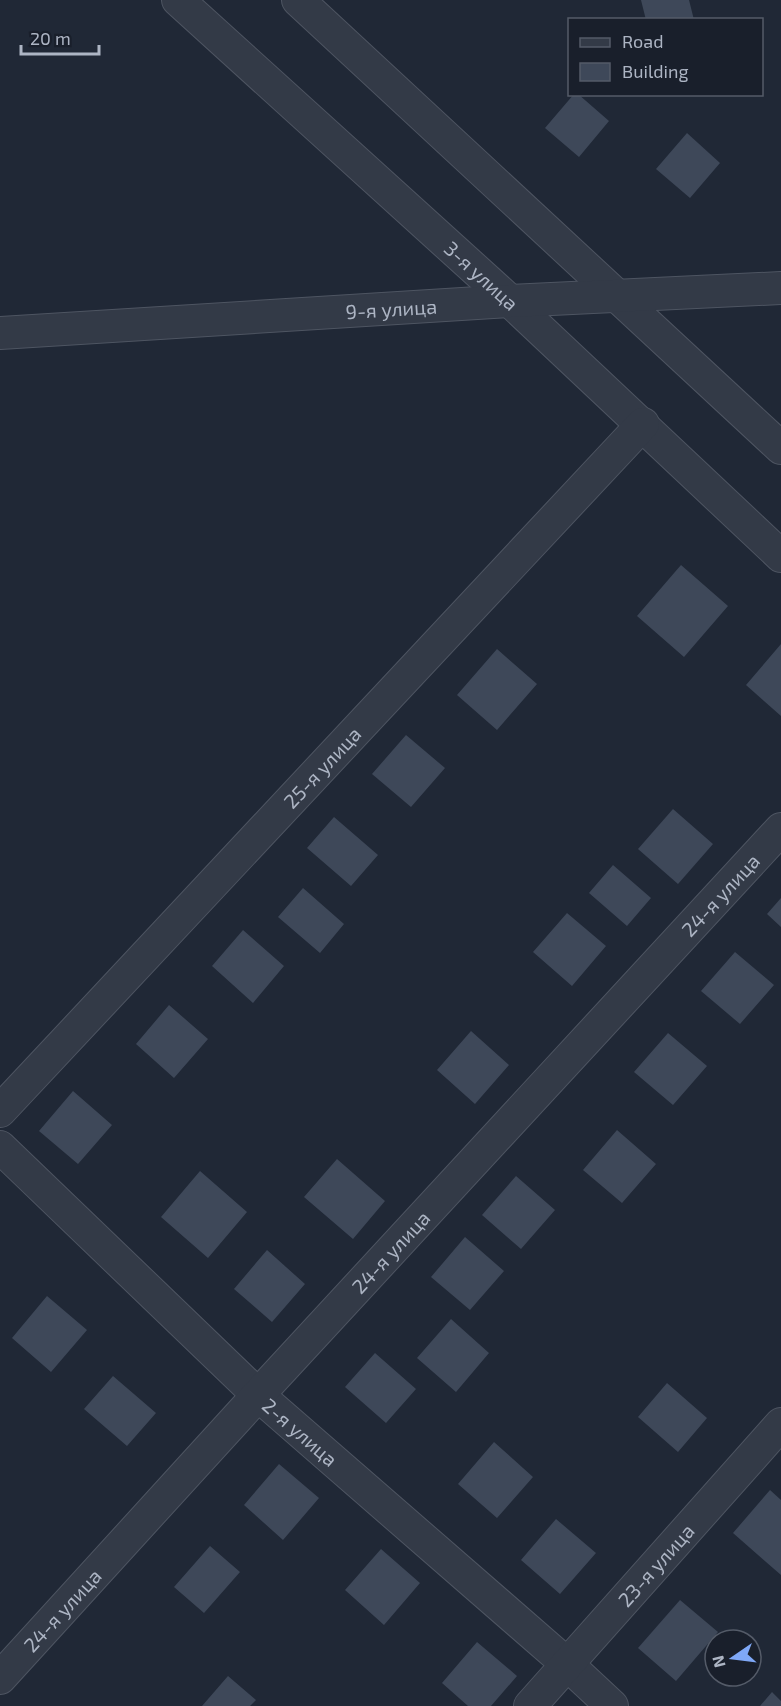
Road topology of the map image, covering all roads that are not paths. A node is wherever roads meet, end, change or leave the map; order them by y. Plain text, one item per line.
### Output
1 (178, 0) edge
2 (298, 0) edge
3 (781, 288) edge
4 (618, 295) junction
5 (510, 301) junction
6 (0, 333) edge
7 (643, 424) junction
8 (781, 448) edge
9 (781, 556) edge
10 (781, 829) edge
11 (0, 1111) edge
12 (0, 1147) edge
13 (258, 1395) junction
14 (781, 1424) edge
15 (567, 1664) junction
16 (0, 1678) edge
17 (530, 1706) edge
18 (612, 1706) edge

1 - 5 street, 3-я улица
2 - 4 street
3 - 4 street, 9-я улица
4 - 5 street, 9-я улица
4 - 8 street
5 - 6 street, 9-я улица
5 - 7 street, 3-я улица
7 - 9 street, 3-я улица
7 - 11 street, 25-я улица
10 - 13 street, 24-я улица
12 - 13 street, 2-я улица
13 - 15 street, 2-я улица
13 - 16 street, 24-я улица
14 - 15 street, 23-я улица
15 - 17 street, 23-я улица
15 - 18 street, 2-я улица

